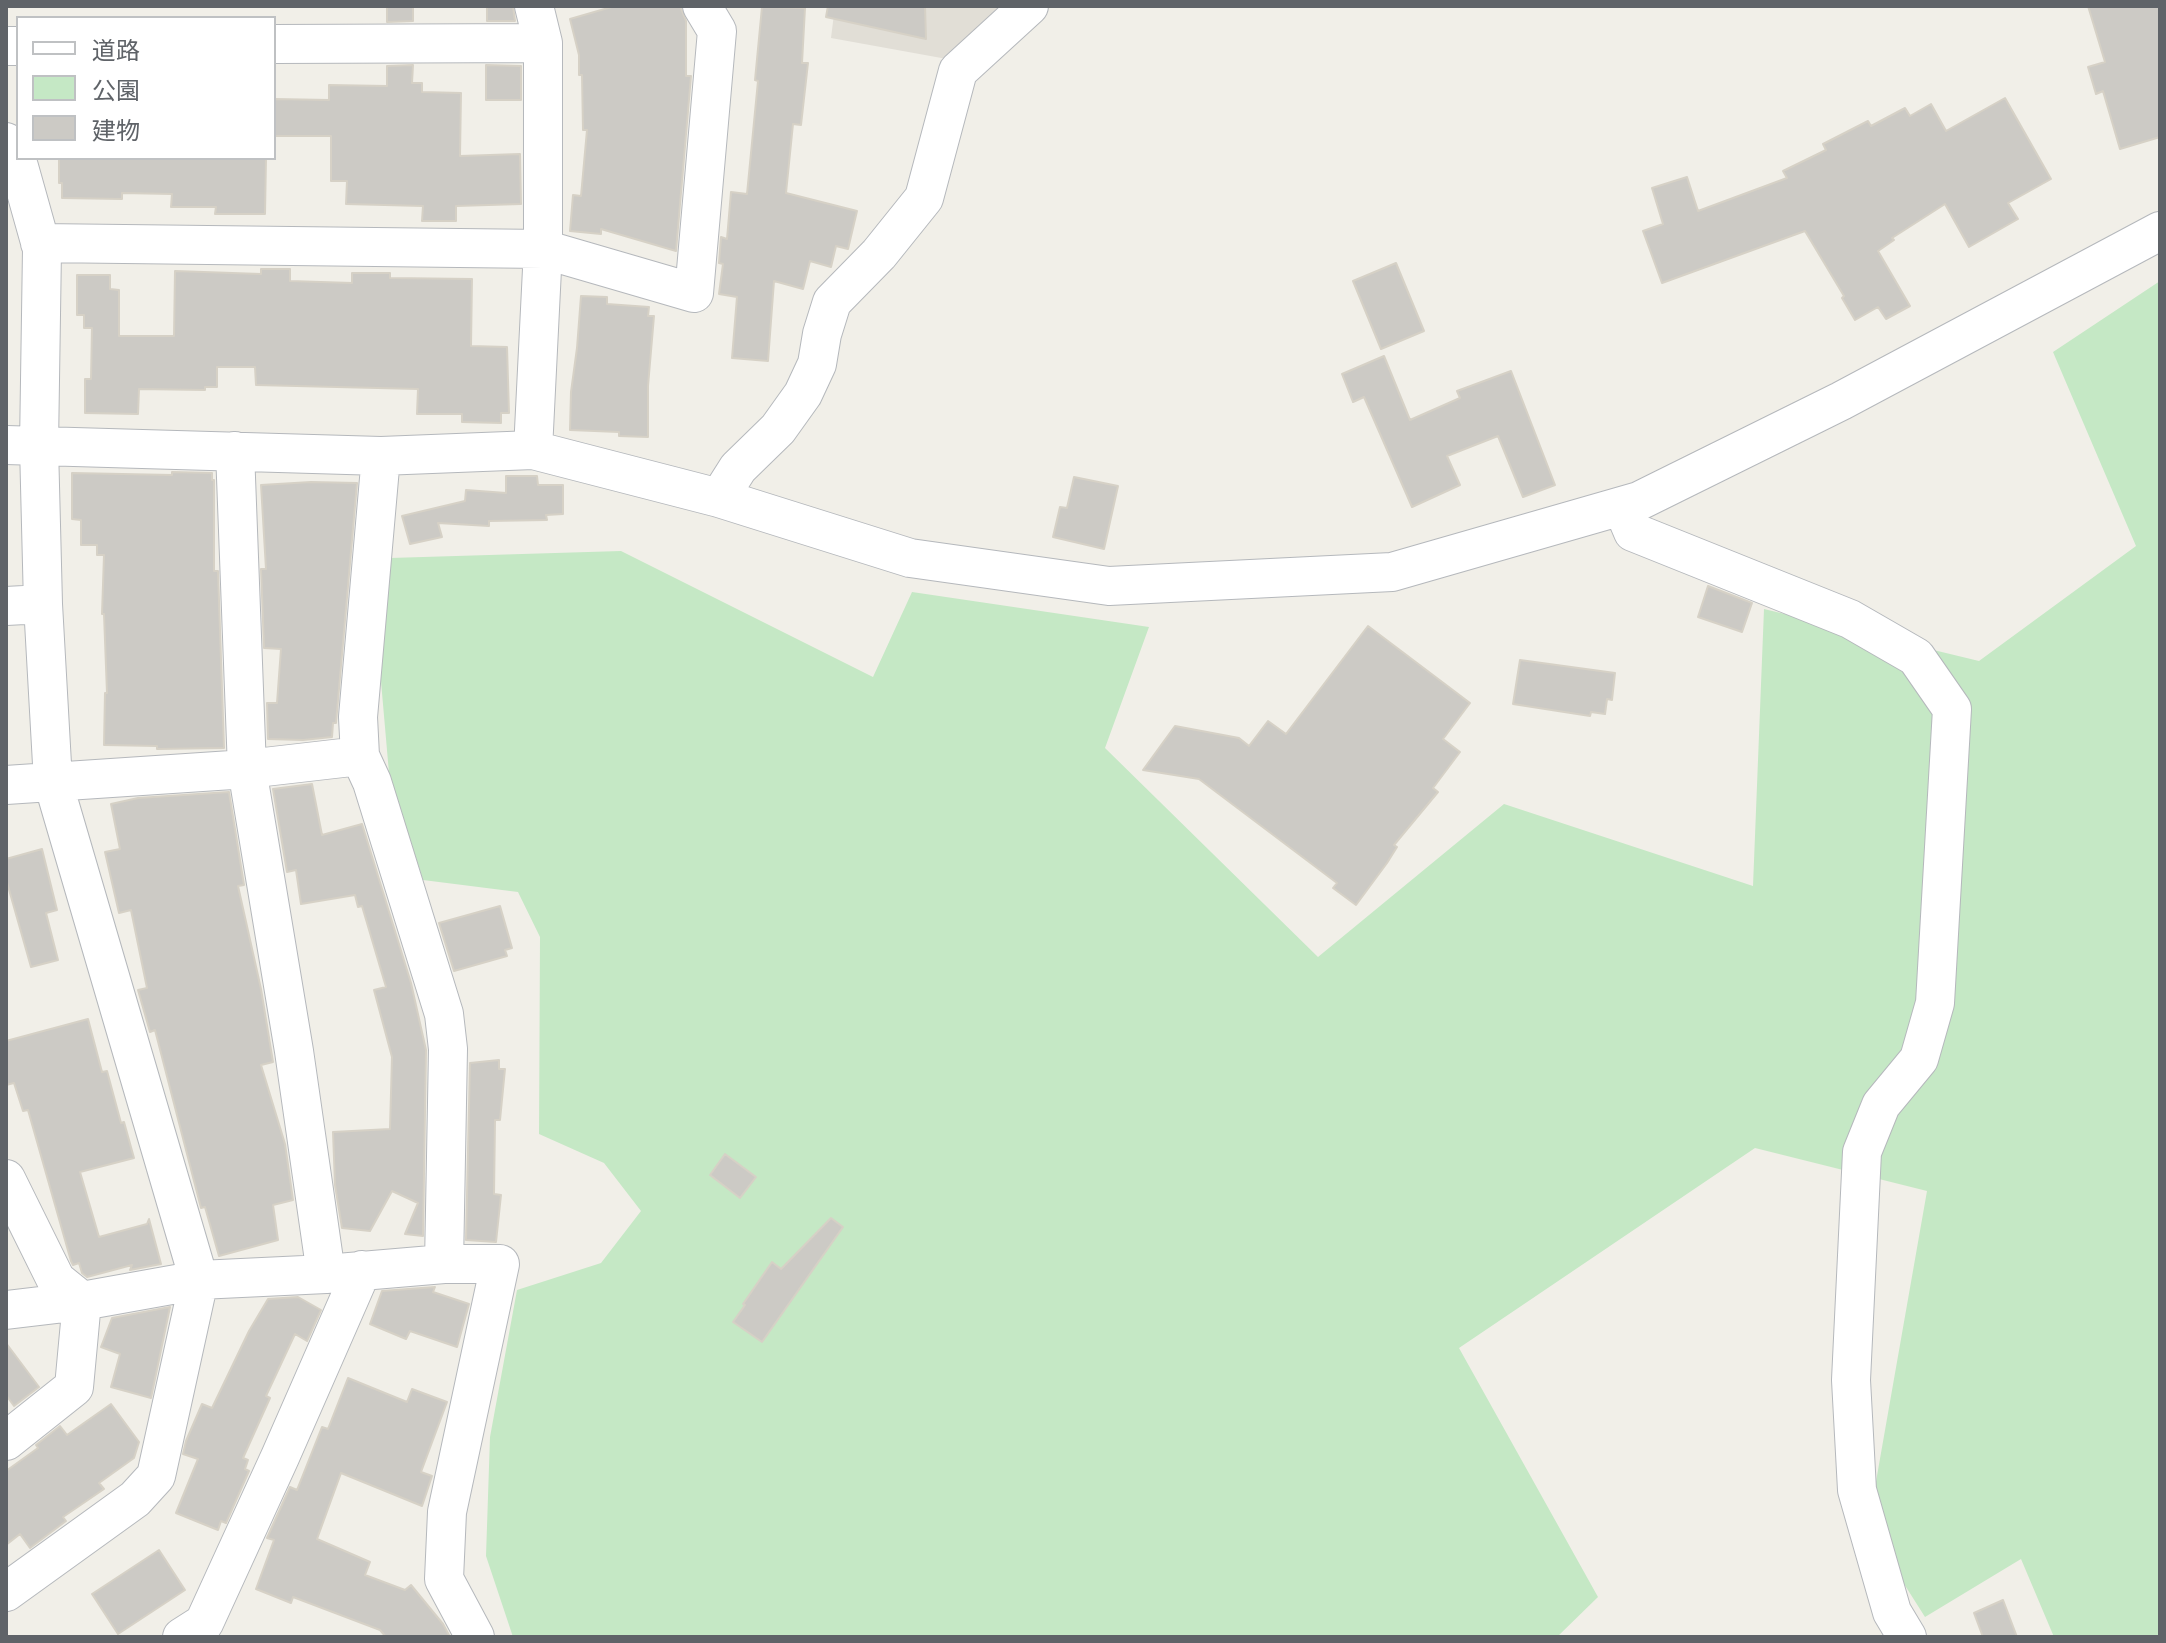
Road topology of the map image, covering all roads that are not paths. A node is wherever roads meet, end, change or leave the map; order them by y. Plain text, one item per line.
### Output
1 (534, 6) edge
2 (702, 6) edge
3 (1029, 6) edge
4 (543, 43) junction
5 (276, 44) edge
6 (6, 142) edge
7 (2160, 231) edge
8 (40, 243) junction
9 (543, 249) junction
10 (22, 446) edge
11 (533, 450) junction
12 (235, 451) junction
13 (381, 456) junction
14 (719, 498) junction
15 (1622, 506) junction
16 (24, 605) edge
17 (360, 756) junction
18 (247, 769) junction
19 (53, 782) junction
20 (6, 785) edge
21 (6, 1179) edge
22 (444, 1264) junction
23 (344, 1272) junction
24 (199, 1280) junction
25 (82, 1301) junction
26 (6, 1310) edge
27 (6, 1441) edge
28 (6, 1592) edge
29 (182, 1637) edge
30 (475, 1637) edge
31 (1907, 1637) edge

1 - 4 street
2 - 9 street
3 - 14 street
4 - 5 street
4 - 9 street
6 - 8 street
7 - 15 street
8 - 9 street
8 - 10 street
9 - 11 street
10 - 12 street
10 - 16 street
11 - 13 street
11 - 14 street
12 - 13 street
12 - 18 street
13 - 17 street
14 - 15 street
15 - 31 street
16 - 19 street
17 - 18 street
17 - 22 street
18 - 19 street
18 - 23 street
19 - 20 street
19 - 24 street
21 - 25 street
22 - 23 street
22 - 30 street
23 - 24 street
23 - 29 street
24 - 25 street
24 - 28 street
25 - 26 street
25 - 27 street

